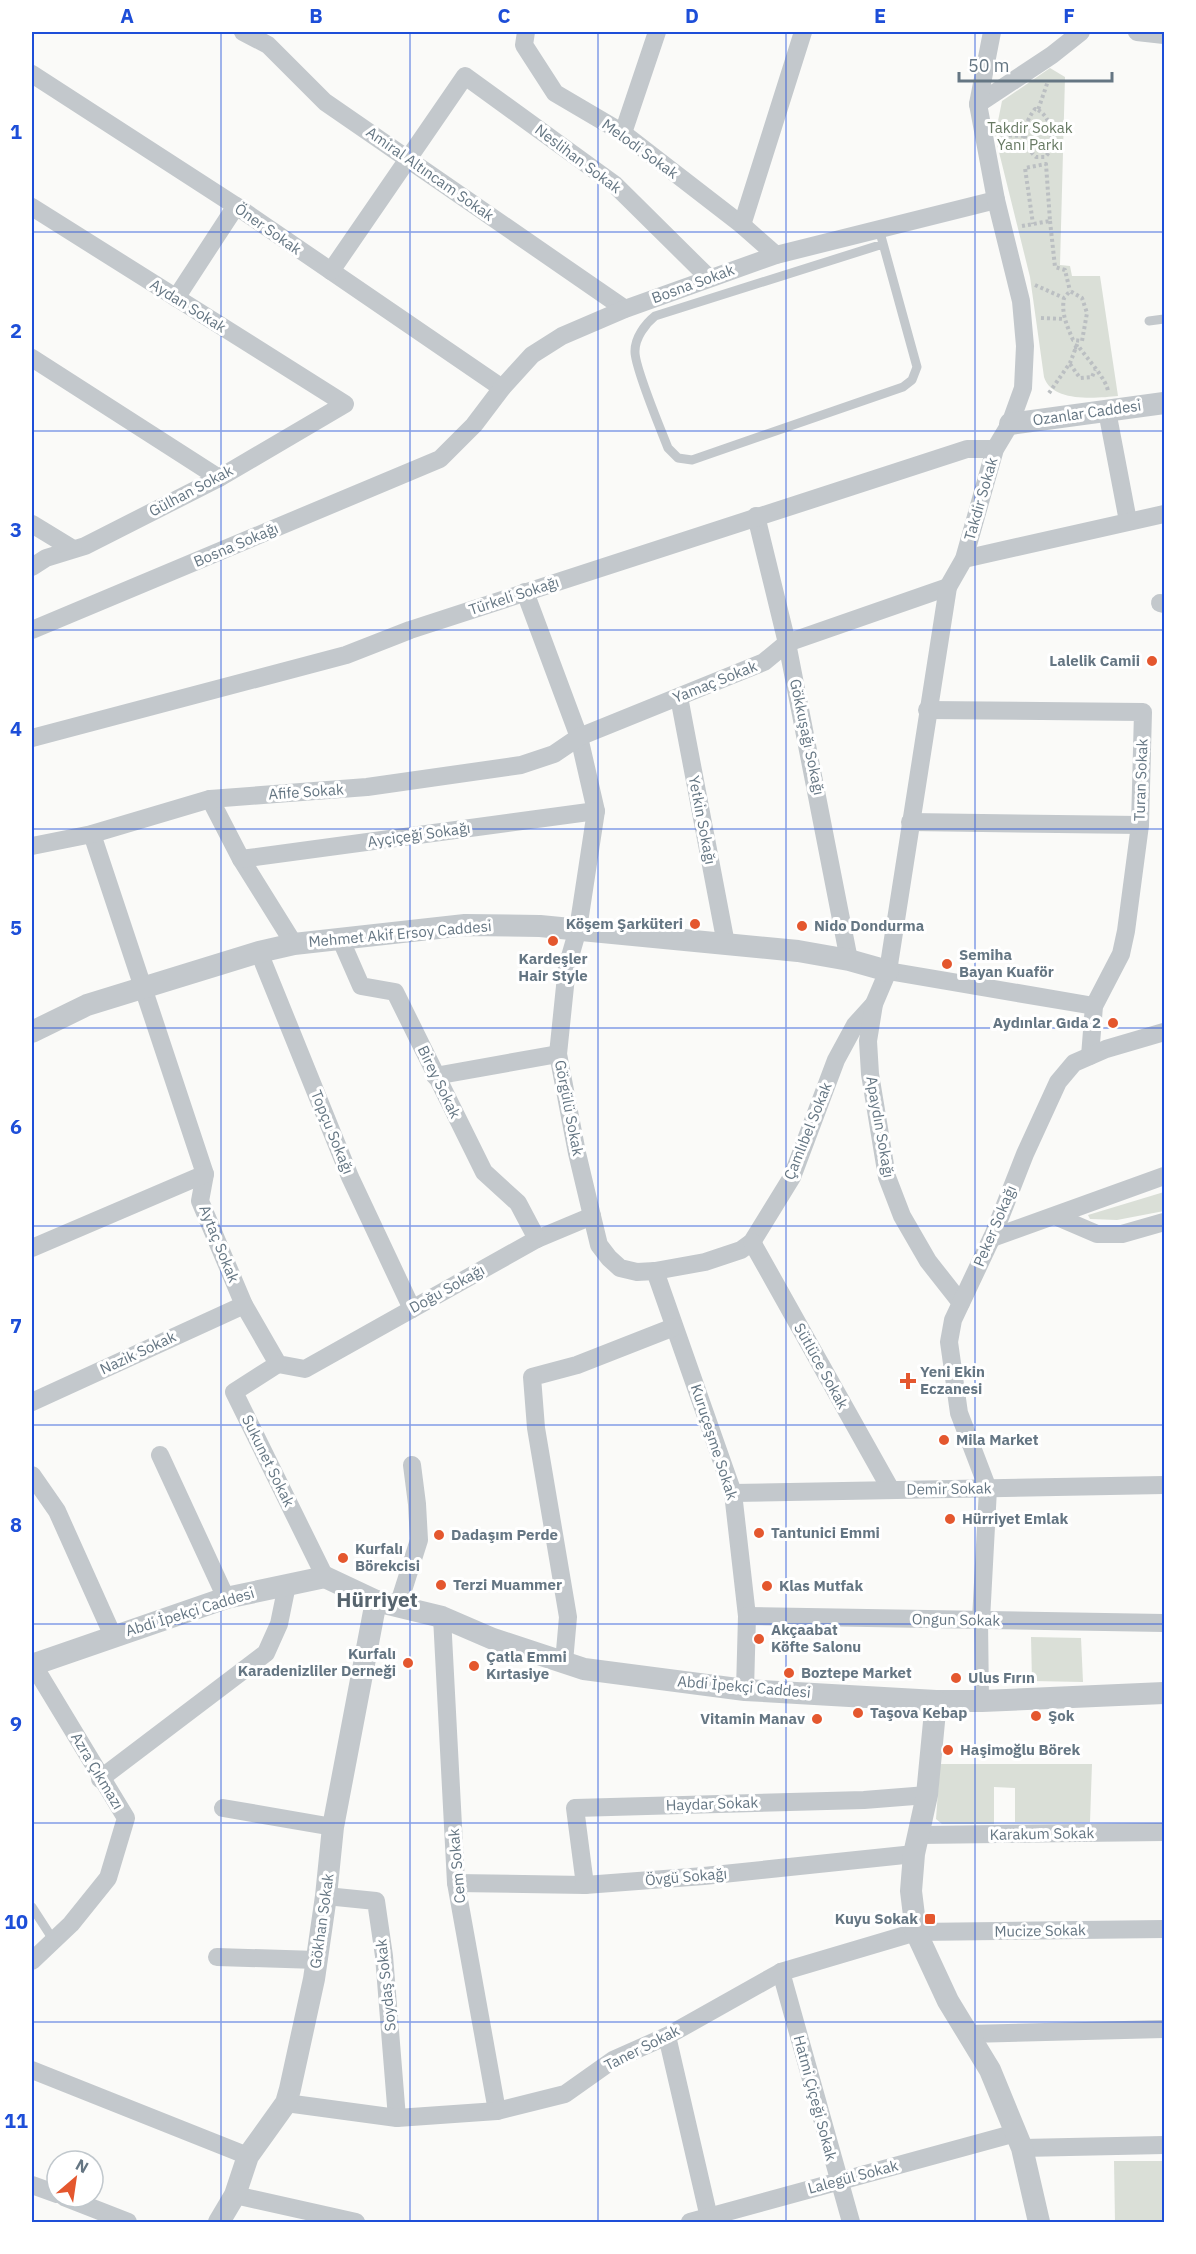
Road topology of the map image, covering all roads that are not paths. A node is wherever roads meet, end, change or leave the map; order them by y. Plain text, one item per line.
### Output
1 (243, 32) edge
2 (526, 32) edge
3 (657, 32) edge
4 (803, 32) edge
5 (992, 32) edge
6 (1082, 32) edge
7 (1137, 32) edge
8 (1164, 35) edge
9 (273, 38) edge
10 (32, 74) edge
11 (978, 104) junction
12 (623, 133) junction
13 (407, 159) junction
14 (996, 200) junction
15 (236, 206) junction
16 (32, 207) edge
17 (742, 225) junction
18 (881, 236) junction
19 (776, 255) junction
20 (331, 271) junction
21 (709, 278) junction
22 (176, 298) junction
23 (625, 309) junction
24 (1164, 319) edge
25 (1149, 321) dead end
26 (32, 358) edge
27 (502, 387) junction
28 (1164, 403) edge
29 (345, 404) joint
30 (1107, 411) junction
31 (1010, 424) junction
32 (995, 449) junction
33 (440, 459) joint
34 (219, 478) junction
35 (1164, 514) edge
36 (756, 516) junction
37 (1128, 521) junction
38 (32, 524) edge
39 (73, 549) junction
40 (964, 559) junction
41 (32, 567) edge
42 (948, 587) junction
43 (525, 592) junction
44 (32, 630) edge
45 (787, 643) junction
46 (679, 697) junction
47 (927, 710) junction
48 (579, 737) junction
49 (32, 738) edge
50 (210, 799) junction
51 (596, 811) junction
52 (910, 822) junction
53 (1140, 825) junction
54 (92, 834) junction
55 (32, 846) edge
56 (241, 859) junction
57 (578, 929) junction
58 (340, 938) junction
59 (294, 944) junction
60 (726, 944) junction
61 (259, 952) junction
62 (849, 960) junction
63 (888, 971) junction
64 (142, 989) junction
65 (874, 1004) junction
66 (1094, 1006) junction
67 (32, 1032) edge
68 (1164, 1032) edge
69 (558, 1054) junction
70 (1090, 1056) junction
71 (435, 1076) junction
72 (205, 1174) junction
73 (1164, 1176) edge
74 (592, 1216) junction
75 (1055, 1216) junction
76 (1164, 1222) edge
77 (992, 1238) junction
78 (537, 1239) junction
79 (752, 1242) junction
80 (32, 1248) edge
81 (655, 1271) junction
82 (961, 1303) junction
83 (244, 1305) junction
84 (412, 1309) junction
85 (674, 1327) junction
86 (278, 1364) junction
87 (32, 1402) edge
88 (160, 1455) dead end
89 (412, 1465) dead end
90 (32, 1475) edge
91 (1164, 1485) edge
92 (988, 1489) junction
93 (891, 1490) junction
94 (733, 1492) junction
95 (325, 1577) junction
96 (287, 1585) junction
97 (226, 1598) junction
98 (387, 1604) junction
99 (747, 1616) junction
100 (442, 1617) junction
101 (981, 1620) junction
102 (1164, 1623) edge
103 (113, 1636) junction
104 (564, 1662) junction
105 (33, 1665) edge
106 (745, 1690) junction
107 (1164, 1693) edge
108 (936, 1701) junction
109 (982, 1701) junction
110 (100, 1779) junction
111 (927, 1795) junction
112 (223, 1808) dead end
113 (333, 1827) junction
114 (1164, 1832) edge
115 (916, 1844) junction
116 (456, 1883) junction
117 (585, 1886) junction
118 (326, 1896) junction
119 (32, 1907) edge
120 (1164, 1929) edge
121 (916, 1932) junction
122 (54, 1941) junction
123 (217, 1957) dead end
124 (317, 1960) junction
125 (32, 1961) edge
126 (781, 1972) junction
127 (1164, 2028) edge
128 (968, 2034) junction
129 (667, 2036) junction
130 (32, 2070) edge
131 (286, 2103) junction
132 (497, 2111) junction
133 (397, 2118) junction
134 (1019, 2141) junction
135 (1164, 2145) edge
136 (248, 2156) junction
137 (837, 2181) junction
138 (235, 2195) junction
139 (93, 2209) edge
140 (709, 2220) edge
141 (128, 2223) edge
142 (219, 2223) edge
143 (356, 2223) edge
144 (690, 2223) edge
145 (851, 2223) edge
146 (1039, 2223) edge

1 - 9 street, Amiral Altıncam Sokak
2 - 12 street, Melodi Sokak
3 - 12 street
4 - 17 street
5 - 11 street, Takdir Sokak
6 - 11 street
7 - 8 street
9 - 13 street, Amiral Altıncam Sokak
10 - 15 street, Öner Sokak
11 - 14 street, Takdir Sokak
12 - 17 street, Melodi Sokak
13 - 20 street
13 - 21 street, Neslihan Sokak
13 - 23 street, Amiral Altıncam Sokak
14 - 18 street, Bosna Sokak
14 - 31 street, Takdir Sokak
15 - 20 street, Öner Sokak
15 - 22 street
16 - 22 street, Aydan Sokak
17 - 19 street, Melodi Sokak
18 - 18 lane
18 - 19 street, Bosna Sokak
19 - 21 street, Bosna Sokak
20 - 27 street, Öner Sokak
21 - 23 street, Bosna Sokak
22 - 29 street, Aydan Sokak
23 - 27 street, Bosna Sokak
24 - 25 lane
26 - 34 street
27 - 33 street, Bosna Sokak
28 - 30 street, Ozanlar Caddesi
29 - 34 street, Gülhan Sokak
30 - 31 street, Ozanlar Caddesi
30 - 37 street
31 - 32 street, Takdir Sokak
32 - 36 street, Türkeli Sokağı
32 - 40 street, Takdir Sokak
33 - 44 street, Bosna Sokağı
34 - 39 street, Gülhan Sokak
35 - 37 street
36 - 43 street, Türkeli Sokağı
36 - 45 street, Gökkuşağı Sokağı
37 - 40 street
38 - 39 street
39 - 41 street, Gülhan Sokak
40 - 42 street, Takdir Sokak
42 - 45 street, Yamaç Sokak
42 - 47 street, Takdir Sokak
43 - 48 street
43 - 49 street, Türkeli Sokağı
45 - 46 street, Yamaç Sokak
45 - 62 street, Gökkuşağı Sokağı
46 - 48 street, Yamaç Sokak
46 - 60 street, Yetkin Sokağı
47 - 52 street, Takdir Sokak
47 - 53 street, Turan Sokak
48 - 50 street, Afife Sokak
48 - 51 street
50 - 54 street, Afife Sokak
50 - 56 street
51 - 56 street, Ayçiçeği Sokağı
51 - 57 street, Görgülü Sokak
52 - 53 street
52 - 63 street, Takdir Sokak
53 - 66 street, Turan Sokak
54 - 55 street, Afife Sokak
54 - 64 street, Aytaç Sokak
56 - 59 street
57 - 58 street, Mehmet Akif Ersoy Caddesi
57 - 60 street, Mehmet Akif Ersoy Caddesi
57 - 69 street, Görgülü Sokak
58 - 59 street, Mehmet Akif Ersoy Caddesi
58 - 71 street, Birey Sokak
59 - 61 street, Mehmet Akif Ersoy Caddesi
60 - 62 street, Mehmet Akif Ersoy Caddesi
61 - 64 street, Mehmet Akif Ersoy Caddesi
61 - 84 street, Topçu Sokağı
62 - 63 street, Mehmet Akif Ersoy Caddesi
63 - 65 street, Apaydın Sokağı
63 - 66 street
64 - 67 street, Mehmet Akif Ersoy Caddesi
64 - 72 street, Aytaç Sokak
65 - 79 street, Çamlıbel Sokak
65 - 82 street, Apaydın Sokağı
66 - 70 street, Turan Sokak
68 - 70 street, Peker Sokağı
69 - 71 street
69 - 74 street, Görgülü Sokak
70 - 77 street, Peker Sokağı
71 - 78 street, Birey Sokak
72 - 80 street
72 - 83 street, Aytaç Sokak
73 - 75 street
74 - 78 street, Doğu Sokağı
74 - 81 street
75 - 76 street
75 - 77 street
77 - 82 street, Peker Sokağı
78 - 84 street, Doğu Sokağı
79 - 81 street
79 - 93 street, Sütlüce Sokak
81 - 85 street, Kuruçeşme Sokak
82 - 92 street, Peker Sokağı
83 - 86 street, Aytaç Sokak
83 - 87 street, Nazik Sokak
84 - 86 street, Doğu Sokağı
85 - 94 street, Kuruçeşme Sokak
85 - 104 street
86 - 95 street, Sukunet Sokak
88 - 97 street
89 - 98 street
90 - 103 street
91 - 92 street, Demir Sokak
92 - 93 street, Demir Sokak
92 - 101 street
93 - 94 street, Demir Sokak
94 - 99 street, Kuruçeşme Sokak
95 - 96 street, Abdi İpekçi Caddesi
95 - 98 street, Abdi İpekçi Caddesi
96 - 97 street, Abdi İpekçi Caddesi
96 - 110 street
97 - 103 street, Abdi İpekçi Caddesi
98 - 100 street, Abdi İpekçi Caddesi
98 - 113 street, Gökhan Sokak
99 - 101 street, Ongun Sokak
99 - 106 street, Kuruçeşme Sokak
100 - 104 street, Abdi İpekçi Caddesi
100 - 116 street, Cem Sokak
101 - 102 street, Ongun Sokak
101 - 109 street
103 - 105 street, Abdi İpekçi Caddesi
104 - 106 street, Abdi İpekçi Caddesi
105 - 110 street, Azra Çıkmazı
106 - 108 street, Abdi İpekçi Caddesi
107 - 109 street, Abdi İpekçi Caddesi
108 - 109 street, Abdi İpekçi Caddesi
108 - 111 street
110 - 122 street, Azra Çıkmazı
111 - 115 street
111 - 117 street, Haydar Sokak
112 - 113 street
113 - 118 street, Gökhan Sokak
114 - 115 street, Karakum Sokak
115 - 117 street, Övgü Sokağı
115 - 121 street
116 - 117 street, Övgü Sokağı
116 - 132 street, Cem Sokak
118 - 124 street, Gökhan Sokak
118 - 133 street, Soydaş Sokak
119 - 122 lane
120 - 121 street, Mucize Sokak
121 - 126 street, Taner Sokak
121 - 128 street
122 - 125 street, Azra Çıkmazı
123 - 124 street
124 - 131 street, Gökhan Sokak
126 - 129 street, Taner Sokak
126 - 137 street, Hatmi Çiçeği Sokak
127 - 128 street
128 - 134 street
129 - 132 street, Taner Sokak
129 - 140 street
130 - 136 street
131 - 133 street, Taner Sokak
131 - 136 street, Gökhan Sokak
132 - 133 street, Taner Sokak
134 - 135 street, Lalegül Sokak
134 - 137 street, Lalegül Sokak
134 - 146 street
136 - 138 street, Gökhan Sokak
137 - 140 street, Lalegül Sokak
137 - 145 street, Hatmi Çiçeği Sokak
138 - 142 street, Gökhan Sokak
138 - 143 street
139 - 141 street
140 - 144 street, Lalegül Sokak

